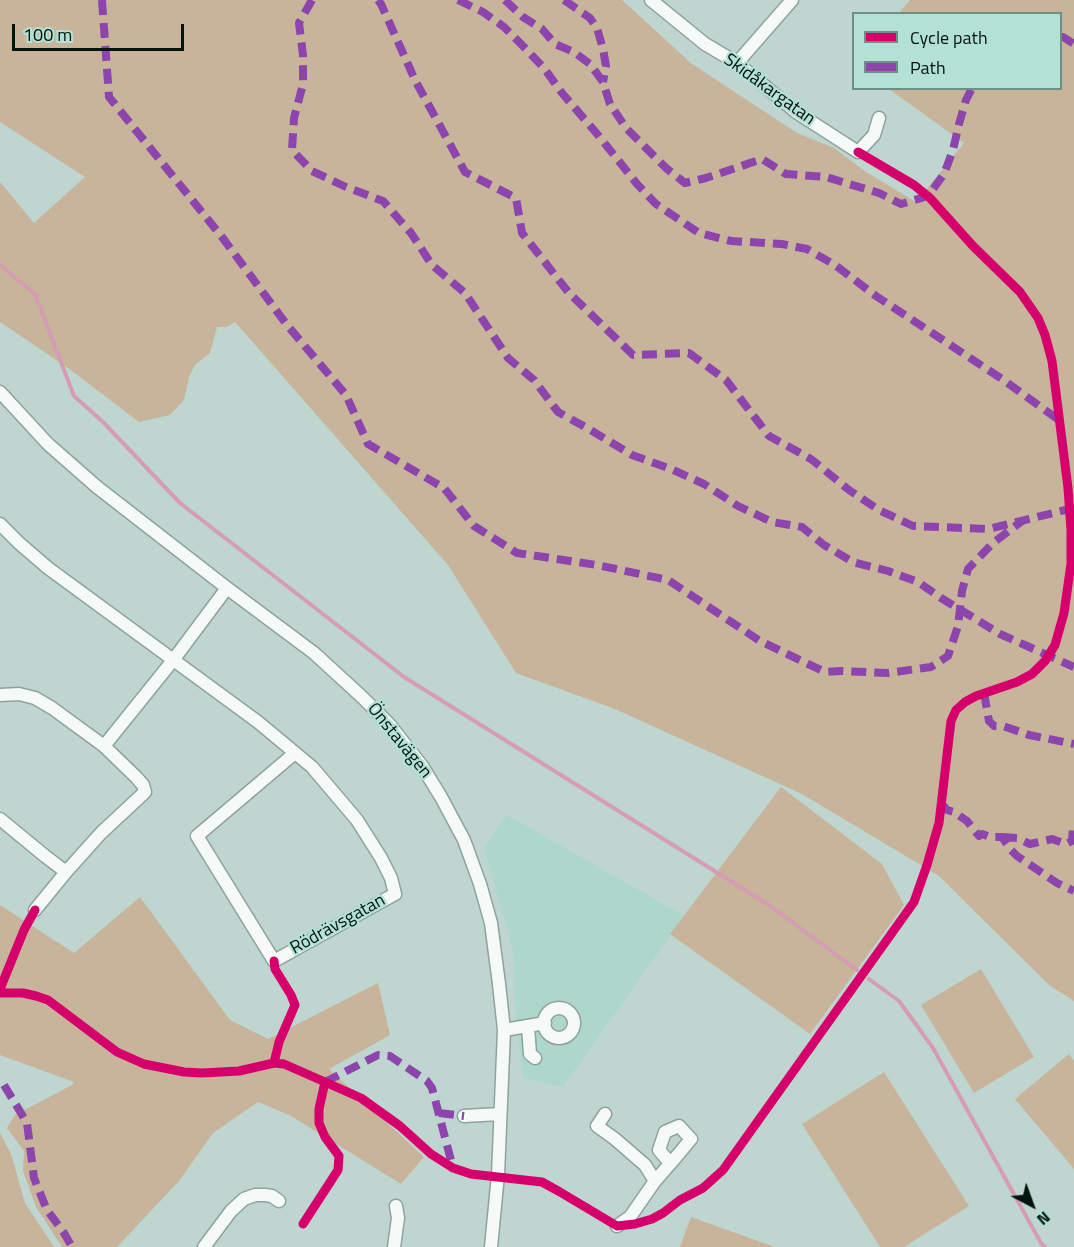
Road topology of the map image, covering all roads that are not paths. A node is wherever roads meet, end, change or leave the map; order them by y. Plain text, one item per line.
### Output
1 (651, 0) edge
2 (792, 0) edge
3 (736, 63) junction
4 (879, 118) dead end
5 (0, 392) edge
6 (0, 524) edge
7 (227, 588) junction
8 (174, 659) junction
9 (0, 695) edge
10 (104, 746) junction
11 (295, 753) junction
12 (0, 819) edge
13 (66, 872) junction
14 (36, 910) dead end
15 (545, 1023) dead end
16 (528, 1026) junction
17 (504, 1030) junction
18 (535, 1058) dead end
19 (500, 1114) junction
20 (605, 1114) dead end
21 (464, 1116) dead end
22 (670, 1163) dead end
23 (654, 1181) junction
24 (279, 1201) dead end
25 (396, 1206) dead end
26 (618, 1226) dead end
27 (204, 1247) edge
28 (394, 1247) edge
29 (491, 1247) edge

1 - 3 street, Skidåkargatan
2 - 3 street
3 - 4 street, Skidåkargatan
5 - 7 street, Önstavägen
6 - 8 street, Rödrävsgatan
7 - 8 street
7 - 17 street, Önstavägen
8 - 10 street
8 - 11 street, Rödrävsgatan
9 - 10 street
10 - 13 street
11 - 11 street, Rödrävsgatan
12 - 13 street
13 - 14 street
15 - 16 street
16 - 17 street
16 - 18 street
17 - 19 street, Önstavägen
19 - 21 street
19 - 29 street, Önstavägen
20 - 23 street
22 - 23 street
23 - 26 street
24 - 27 street
25 - 28 street

